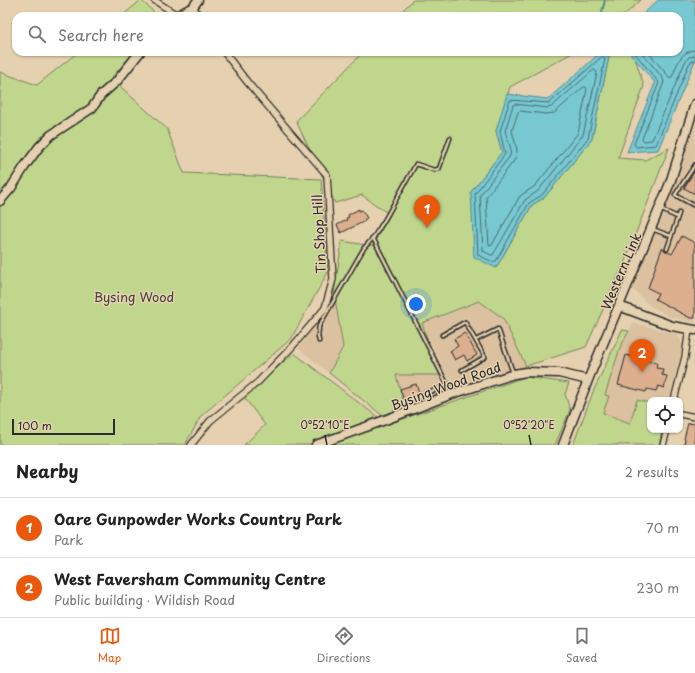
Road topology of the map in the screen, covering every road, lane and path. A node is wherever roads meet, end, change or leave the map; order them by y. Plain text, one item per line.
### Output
1 (154, 0) edge
2 (196, 4) edge
3 (170, 12) edge
4 (183, 12) edge
5 (137, 56) edge
6 (227, 56) edge
7 (695, 104) edge
8 (450, 138) dead end
9 (695, 165) edge
10 (0, 201) edge
11 (695, 206) edge
12 (659, 209) junction
13 (679, 213) dead end
14 (678, 217) junction
15 (651, 228) junction
16 (671, 236) junction
17 (373, 238) junction
18 (667, 249) dead end
19 (619, 306) junction
20 (692, 330) edge
21 (442, 335) dead end
22 (476, 340) junction
23 (319, 341) dead end
24 (462, 370) dead end
25 (514, 374) junction
26 (588, 380) junction
27 (450, 390) junction
28 (425, 393) dead end
29 (675, 397) edge
30 (683, 414) edge
31 (695, 416) edge
32 (666, 433) edge
33 (191, 445) edge
34 (316, 445) edge
35 (563, 445) edge
36 (663, 445) edge

1 - 3 street
2 - 4 street
5 - 10 street
6 - 33 street, Tin Shop Hill
7 - 12 street, Western Link
8 - 17 lane
9 - 11 lane
12 - 14 lane
12 - 15 street, Western Link
13 - 14 lane
14 - 16 lane
15 - 16 lane
15 - 19 street, Western Link
16 - 18 lane
17 - 23 lane
17 - 27 lane
19 - 20 street
19 - 26 street, Western Link
20 - 29 street
21 - 22 lane
22 - 24 lane
22 - 25 lane
25 - 26 street, Bysing Wood Road
25 - 27 street, Bysing Wood Road
26 - 35 street, Western Link
27 - 28 lane
27 - 34 street, Bysing Wood Road
30 - 31 street
32 - 36 street

